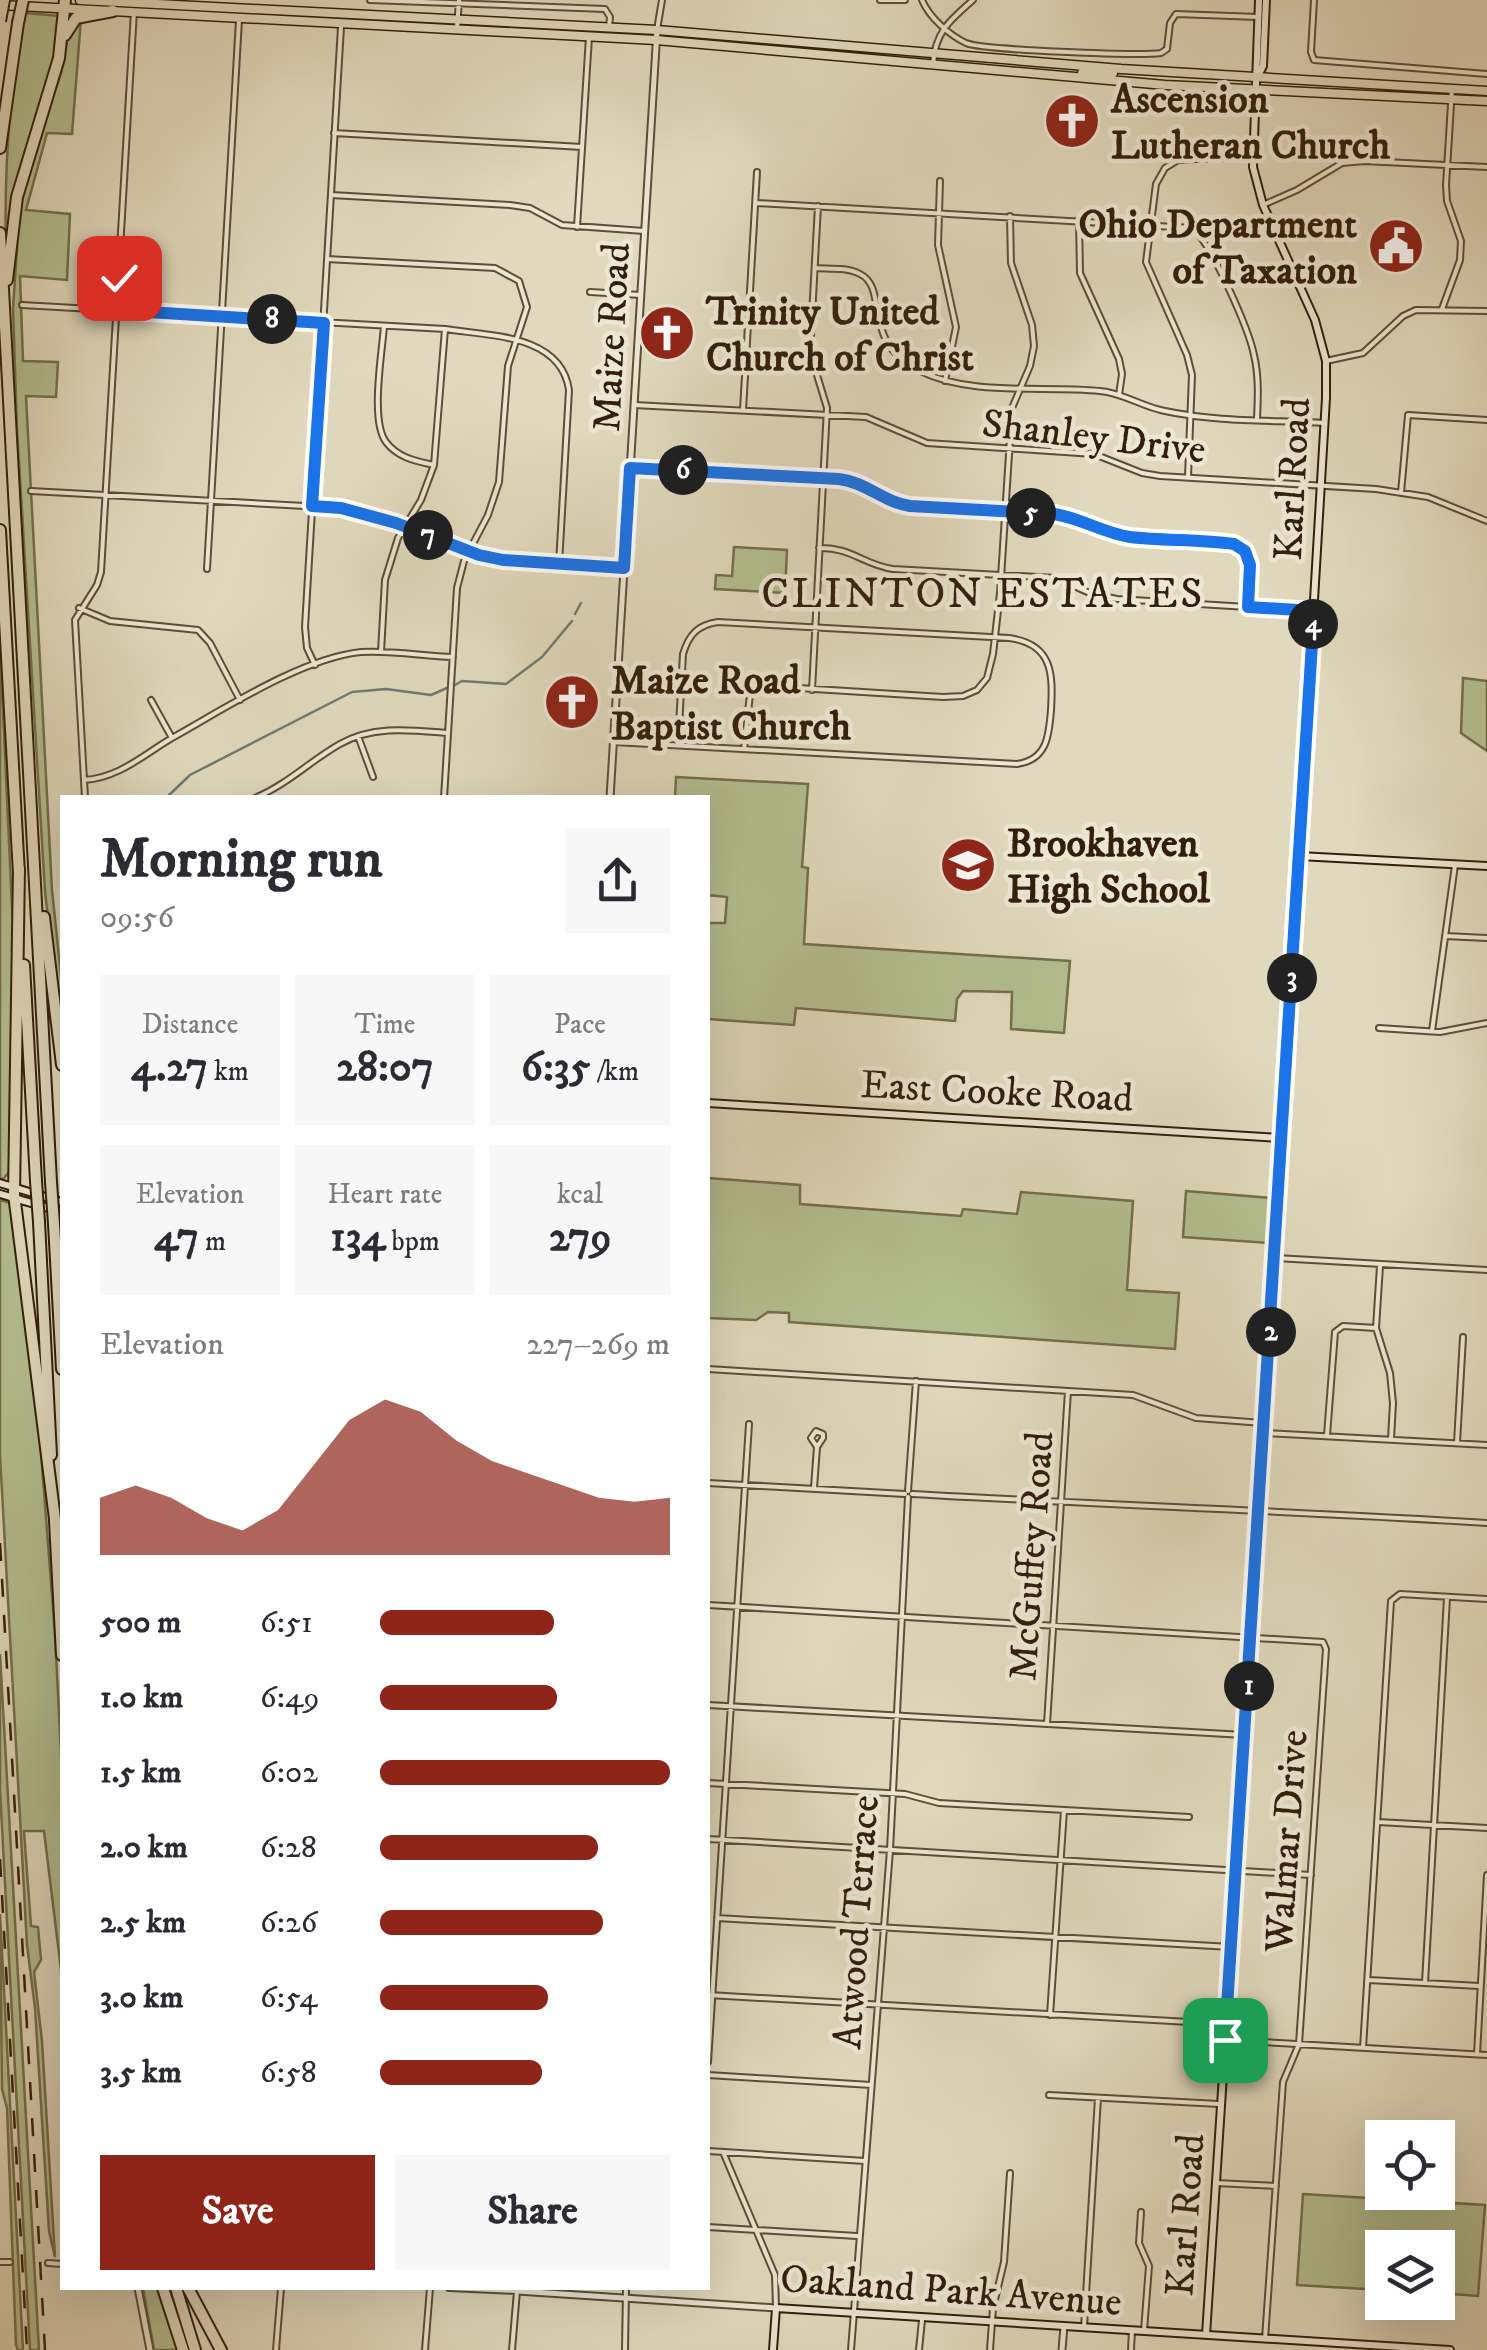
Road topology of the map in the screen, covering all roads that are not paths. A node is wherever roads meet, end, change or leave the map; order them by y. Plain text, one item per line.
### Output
1 (23, 0) edge
2 (80, 0) edge
3 (370, 0) edge
4 (662, 0) edge
5 (880, 0) edge
6 (905, 0) edge
7 (922, 0) edge
8 (973, 0) edge
9 (1262, 0) edge
10 (1314, 0) edge
11 (459, 1) edge
12 (2, 2) edge
13 (65, 4) edge
14 (173, 4) junction
15 (215, 7) edge
16 (114, 10) junction
17 (134, 12) junction
18 (240, 12) junction
19 (342, 12) junction
20 (1258, 17) junction
21 (458, 19) junction
22 (0, 20) edge
23 (342, 23) junction
24 (943, 26) junction
25 (609, 27) junction
26 (458, 30) junction
27 (657, 35) junction
28 (589, 36) junction
29 (756, 39) junction
30 (62, 40) junction
31 (824, 44) junction
32 (724, 46) junction
33 (790, 52) junction
34 (934, 53) junction
35 (1122, 53) junction
36 (933, 64) junction
37 (1121, 70) junction
38 (1487, 74) edge
39 (1072, 77) junction
40 (1258, 77) junction
41 (1452, 88) junction
42 (1487, 90) edge
43 (1257, 91) junction
44 (1451, 99) junction
45 (1487, 101) edge
46 (334, 133) junction
47 (582, 147) junction
48 (0, 148) edge
49 (1252, 156) junction
50 (1448, 164) junction
51 (1487, 166) edge
52 (757, 172) dead end
53 (940, 181) dead end
54 (331, 195) junction
55 (756, 203) junction
56 (1263, 204) junction
57 (818, 206) junction
58 (938, 213) junction
59 (1010, 216) junction
60 (1079, 220) junction
61 (1149, 224) junction
62 (577, 227) junction
63 (644, 231) junction
64 (0, 233) edge
65 (327, 259) junction
66 (815, 268) junction
67 (590, 292) dead end
68 (640, 295) junction
69 (22, 305) dead end
70 (1442, 309) junction
71 (116, 310) junction
72 (1487, 311) edge
73 (222, 317) junction
74 (324, 323) junction
75 (4, 326) junction
76 (384, 326) junction
77 (445, 330) junction
78 (516, 342) junction
79 (1326, 361) junction
80 (945, 381) junction
81 (1020, 387) junction
82 (1119, 394) junction
83 (634, 405) junction
84 (744, 410) junction
85 (827, 415) junction
86 (1193, 415) junction
87 (1257, 419) junction
88 (1487, 420) edge
89 (1324, 423) junction
90 (1008, 449) junction
91 (434, 466) junction
92 (630, 468) junction
93 (823, 478) junction
94 (1188, 478) junction
95 (1321, 486) junction
96 (30, 491) dead end
97 (1401, 493) junction
98 (106, 494) junction
99 (210, 501) junction
100 (312, 506) junction
101 (1005, 512) junction
102 (1487, 521) edge
103 (405, 526) junction
104 (0, 530) edge
105 (819, 548) junction
106 (469, 552) junction
107 (558, 564) junction
108 (624, 568) junction
109 (207, 569) dead end
110 (1001, 575) junction
111 (1248, 607) junction
112 (80, 608) junction
113 (1314, 611) junction
114 (815, 628) junction
115 (994, 637) junction
116 (381, 652) junction
117 (453, 657) junction
118 (315, 665) junction
119 (812, 690) junction
120 (151, 700) dead end
121 (240, 700) junction
122 (448, 733) junction
123 (358, 736) junction
124 (172, 738) junction
125 (614, 742) junction
126 (678, 745) junction
127 (744, 749) junction
128 (374, 777) dead end
129 (84, 780) junction
130 (85, 795) edge
131 (261, 795) edge
132 (444, 795) edge
133 (610, 795) edge
134 (34, 847) junction
135 (1299, 856) junction
136 (1455, 865) junction
137 (1487, 866) edge
138 (19, 868) junction
139 (1446, 936) junction
140 (1487, 938) edge
141 (1487, 1023) edge
142 (1378, 1028) dead end
143 (1432, 1032) junction
144 (60, 1049) edge
145 (710, 1103) edge
146 (1282, 1138) junction
147 (0, 1183) edge
148 (14, 1192) junction
149 (0, 1194) edge
150 (60, 1202) edge
151 (60, 1211) edge
152 (1276, 1258) junction
153 (1380, 1264) junction
154 (1487, 1270) edge
155 (1376, 1328) junction
156 (60, 1334) edge
157 (1463, 1337) dead end
158 (710, 1369) edge
159 (916, 1381) junction
160 (1068, 1392) junction
161 (1265, 1423) junction
162 (749, 1424) dead end
163 (1265, 1432) junction
164 (1327, 1435) junction
165 (1391, 1439) junction
166 (1456, 1443) junction
167 (1487, 1445) edge
168 (817, 1447) dead end
169 (710, 1483) edge
170 (745, 1485) junction
171 (814, 1488) junction
172 (908, 1494) junction
173 (1060, 1502) junction
174 (1260, 1510) junction
175 (1487, 1522) edge
176 (56, 1527) junction
177 (1447, 1597) junction
178 (1487, 1599) edge
179 (710, 1605) edge
180 (738, 1607) junction
181 (60, 1612) edge
182 (902, 1616) junction
183 (1053, 1625) junction
184 (1252, 1636) junction
185 (710, 1705) edge
186 (732, 1706) junction
187 (895, 1716) junction
188 (1047, 1724) junction
189 (1246, 1736) junction
190 (710, 1782) edge
191 (727, 1784) junction
192 (894, 1794) junction
193 (1064, 1809) junction
194 (1189, 1816) dead end
195 (1378, 1822) junction
196 (1434, 1826) junction
197 (1487, 1828) edge
198 (710, 1839) edge
199 (721, 1840) junction
200 (890, 1850) junction
201 (1062, 1860) junction
202 (1236, 1870) junction
203 (1311, 1875) junction
204 (1487, 1875) edge
205 (716, 1918) junction
206 (884, 1928) junction
207 (1056, 1937) junction
208 (1231, 1947) junction
209 (1369, 1980) junction
210 (1425, 1983) junction
211 (1480, 1986) junction
212 (710, 1995) edge
213 (877, 2005) junction
214 (1050, 2015) junction
215 (1226, 2024) junction
216 (1225, 2040) junction
217 (1299, 2044) junction
218 (1363, 2048) junction
219 (1477, 2054) junction
220 (1487, 2054) edge
221 (710, 2075) edge
222 (871, 2085) junction
223 (1049, 2095) dead end
224 (1098, 2098) junction
225 (1221, 2104) junction
226 (710, 2151) edge
227 (723, 2152) junction
228 (865, 2161) junction
229 (1010, 2173) dead end
230 (1216, 2184) junction
231 (1276, 2186) junction
232 (1141, 2212) dead end
233 (710, 2226) edge
234 (756, 2230) junction
235 (858, 2236) junction
236 (0, 2262) edge
237 (10, 2262) dead end
238 (48, 2263) dead end
239 (60, 2264) edge
240 (138, 2290) edge
241 (164, 2290) edge
242 (177, 2290) edge
243 (189, 2290) edge
244 (280, 2290) edge
245 (430, 2290) edge
246 (517, 2290) edge
247 (529, 2290) edge
248 (626, 2290) edge
249 (625, 2298) junction
250 (776, 2308) junction
251 (854, 2312) junction
252 (922, 2317) junction
253 (992, 2321) junction
254 (1064, 2326) junction
255 (1084, 2327) junction
256 (1132, 2330) junction
257 (1144, 2331) junction
258 (1206, 2334) junction
259 (1265, 2339) junction
260 (1295, 2340) junction
261 (1371, 2347) edge
262 (150, 2350) edge
263 (183, 2350) edge
264 (195, 2350) edge
265 (221, 2350) edge
266 (277, 2350) edge
267 (425, 2350) edge
268 (512, 2350) edge
269 (625, 2350) edge
270 (774, 2350) edge
271 (851, 2350) edge
272 (919, 2350) edge
273 (990, 2350) edge
274 (1062, 2350) edge
275 (1131, 2350) edge
276 (1295, 2350) edge
277 (1450, 2350) edge

1 - 48 highway, bridge
2 - 14 main road
3 - 11 street
4 - 27 street, Maize Road
5 - 6 street
7 - 24 street
8 - 24 street
9 - 20 main road, Karl Road
9 - 40 main road, Karl Road
10 - 38 street
11 - 21 street
11 - 25 street
12 - 13 main road
12 - 22 highway, bridge
13 - 16 main road
13 - 30 highway
14 - 15 main road
14 - 17 main road
15 - 17 main road
15 - 18 main road
16 - 17 main road
16 - 30 highway
17 - 71 street
18 - 19 main road
18 - 23 main road
18 - 73 street
19 - 21 main road
19 - 23 street
20 - 35 street
20 - 40 main road, Karl Road
21 - 25 main road
21 - 26 street
23 - 26 main road
23 - 46 street
24 - 34 street
24 - 35 street
25 - 27 main road
26 - 28 main road
27 - 28 main road
27 - 29 main road
27 - 32 main road
27 - 63 street, Maize Road
28 - 47 street
29 - 31 main road
29 - 32 main road
30 - 75 highway
31 - 33 main road
31 - 34 main road
32 - 33 main road
33 - 36 main road
34 - 36 street
34 - 37 main road
35 - 37 street
36 - 39 main road
37 - 39 main road
37 - 40 main road
39 - 43 main road
40 - 41 main road
40 - 43 main road, Karl Road
41 - 42 main road
41 - 44 street
43 - 44 main road
43 - 49 main road, Karl Road
44 - 45 main road
44 - 50 street
46 - 47 street
46 - 54 street
47 - 62 street
49 - 56 main road, Karl Road
49 - 61 street
50 - 51 street
50 - 56 street
50 - 70 street
52 - 55 street
53 - 58 street
54 - 62 street
54 - 65 street
55 - 57 street
55 - 84 street
56 - 79 main road, Karl Road
57 - 58 street
57 - 66 street
58 - 59 street
58 - 80 street
59 - 60 street
59 - 81 street
60 - 61 street
60 - 82 street
61 - 86 street
61 - 87 street
62 - 63 street
63 - 68 street, Maize Road
64 - 75 highway
65 - 74 street
65 - 78 street
66 - 80 street
66 - 85 street
67 - 68 street
68 - 83 street, Maize Road
69 - 71 street
70 - 72 street
70 - 79 street
71 - 73 street
71 - 98 street
73 - 74 street
73 - 99 street
74 - 76 street
74 - 100 street
75 - 134 highway
76 - 77 street
76 - 91 street
77 - 78 street
77 - 91 street
78 - 106 street
78 - 107 street
79 - 89 main road, Karl Road
80 - 81 street
81 - 82 street
81 - 90 street
82 - 86 street
83 - 84 street, Shanley Drive
83 - 92 street, Maize Road
84 - 85 street, Shanley Drive
85 - 90 street, Shanley Drive
85 - 93 street
86 - 87 street
86 - 94 street
87 - 89 street
88 - 97 street
89 - 95 main road, Karl Road
90 - 94 street, Shanley Drive
90 - 101 street
91 - 103 street
92 - 93 street
92 - 108 street, Maize Road
93 - 101 street
93 - 105 street
94 - 95 street, Shanley Drive
95 - 97 street, Shanley Drive
95 - 113 main road, Karl Road
96 - 98 street
97 - 102 street, Shanley Drive
98 - 99 street
98 - 112 street
99 - 100 street
99 - 109 street
100 - 103 street
100 - 118 street
101 - 110 street
101 - 111 street
103 - 106 street
103 - 116 street
104 - 138 highway
105 - 110 street
105 - 114 street
106 - 107 street
106 - 117 street
107 - 108 street
108 - 125 street, Maize Road
110 - 111 street
110 - 115 street
111 - 113 street
112 - 121 street
112 - 129 street
113 - 135 main road, Karl Road
114 - 115 street
114 - 119 street
114 - 126 street
115 - 119 street
115 - 127 street
116 - 117 street
116 - 118 street
117 - 122 street
118 - 121 street
119 - 127 street
120 - 124 street
121 - 124 street
122 - 123 street
122 - 132 street
123 - 128 street
123 - 131 street
124 - 129 street
125 - 126 street
125 - 133 street, Maize Road
126 - 127 street
129 - 130 street
134 - 144 highway
134 - 156 highway, bridge
135 - 136 main road
135 - 146 main road, Karl Road
136 - 137 main road
136 - 139 street
138 - 148 highway
138 - 176 highway, bridge
139 - 140 street
139 - 143 street
141 - 143 street
142 - 143 street
145 - 146 main road, East Cooke Road
146 - 152 main road, Karl Road
147 - 148 main road
148 - 149 main road
148 - 150 main road
148 - 151 main road
148 - 176 highway
152 - 153 street
152 - 161 main road, Karl Road
153 - 154 street
153 - 155 street
155 - 164 street
155 - 165 street
157 - 166 street
158 - 159 street
159 - 160 street
159 - 172 street, Atwood Terrace
160 - 161 street
160 - 173 street, McGuffey Road
161 - 163 main road, Karl Road
162 - 170 street
163 - 164 street
163 - 174 main road, Karl Road
164 - 165 street
165 - 166 street
166 - 167 street
168 - 171 street
169 - 170 street
170 - 171 street
170 - 180 street
171 - 172 street
172 - 173 street
172 - 182 street, Atwood Terrace
173 - 174 street
173 - 183 street, McGuffey Road
174 - 175 street
174 - 184 main road, Karl Road
176 - 181 highway
177 - 178 street
177 - 195 street
177 - 196 street
179 - 180 street
180 - 182 street
180 - 186 street
182 - 183 street
182 - 187 street, Atwood Terrace
183 - 184 street
183 - 188 street, McGuffey Road
184 - 189 main road, Karl Road
184 - 203 street, Walmar Drive
185 - 186 street
186 - 187 street
186 - 191 street
187 - 188 street
187 - 192 street, Atwood Terrace
188 - 189 street
189 - 202 main road, Karl Road
190 - 191 street
191 - 192 street
191 - 199 street
192 - 193 street
192 - 200 street, Atwood Terrace
193 - 194 street
193 - 201 street
195 - 196 street
195 - 209 street
196 - 197 street
196 - 210 street
198 - 199 street
199 - 200 street
199 - 205 street
200 - 201 street
200 - 206 street, Atwood Terrace
201 - 202 street
201 - 207 street
202 - 203 street
202 - 208 main road, Karl Road
203 - 217 street, Walmar Drive
204 - 211 street
205 - 206 street
205 - 212 street
206 - 207 street
206 - 213 street, Atwood Terrace
207 - 208 street
207 - 214 street
208 - 215 main road, Karl Road
209 - 210 street
209 - 218 street
210 - 211 street
211 - 219 street
212 - 213 street
213 - 214 street
213 - 222 street, Atwood Terrace
214 - 215 street
215 - 216 main road, Karl Road
216 - 217 street
216 - 225 main road, Karl Road
217 - 218 street
217 - 231 street, Walmar Drive
218 - 219 street
219 - 220 street
221 - 222 street
222 - 228 street, Atwood Terrace
223 - 224 street
224 - 225 street
224 - 255 street
225 - 230 main road, Karl Road
226 - 227 street
227 - 228 street
227 - 234 street
228 - 235 street, Atwood Terrace
229 - 253 street
230 - 231 street
230 - 258 main road, Karl Road
231 - 259 street, Walmar Drive
232 - 257 street
233 - 234 street
234 - 235 street
234 - 250 street
235 - 251 street, Atwood Terrace
236 - 237 street
238 - 239 street
240 - 262 street
241 - 263 highway
242 - 264 highway
243 - 265 highway
244 - 266 street
245 - 267 street
246 - 268 street
247 - 249 street, Oakland Park Avenue
248 - 249 street
249 - 250 street, Oakland Park Avenue
249 - 269 street
250 - 251 main road, Oakland Park Avenue
250 - 270 main road
251 - 252 main road, Oakland Park Avenue
251 - 271 street, Atwood Terrace
252 - 253 main road, Oakland Park Avenue
252 - 272 street
253 - 254 main road, Oakland Park Avenue
253 - 273 street
254 - 255 main road, Oakland Park Avenue
254 - 274 street
255 - 256 main road, Oakland Park Avenue
256 - 257 main road, Oakland Park Avenue
256 - 275 street, Karl Road
257 - 258 main road, Oakland Park Avenue
258 - 259 main road, Oakland Park Avenue
259 - 260 main road, Oakland Park Avenue
260 - 261 main road, Oakland Park Avenue
260 - 276 street
261 - 277 main road, Oakland Park Avenue

